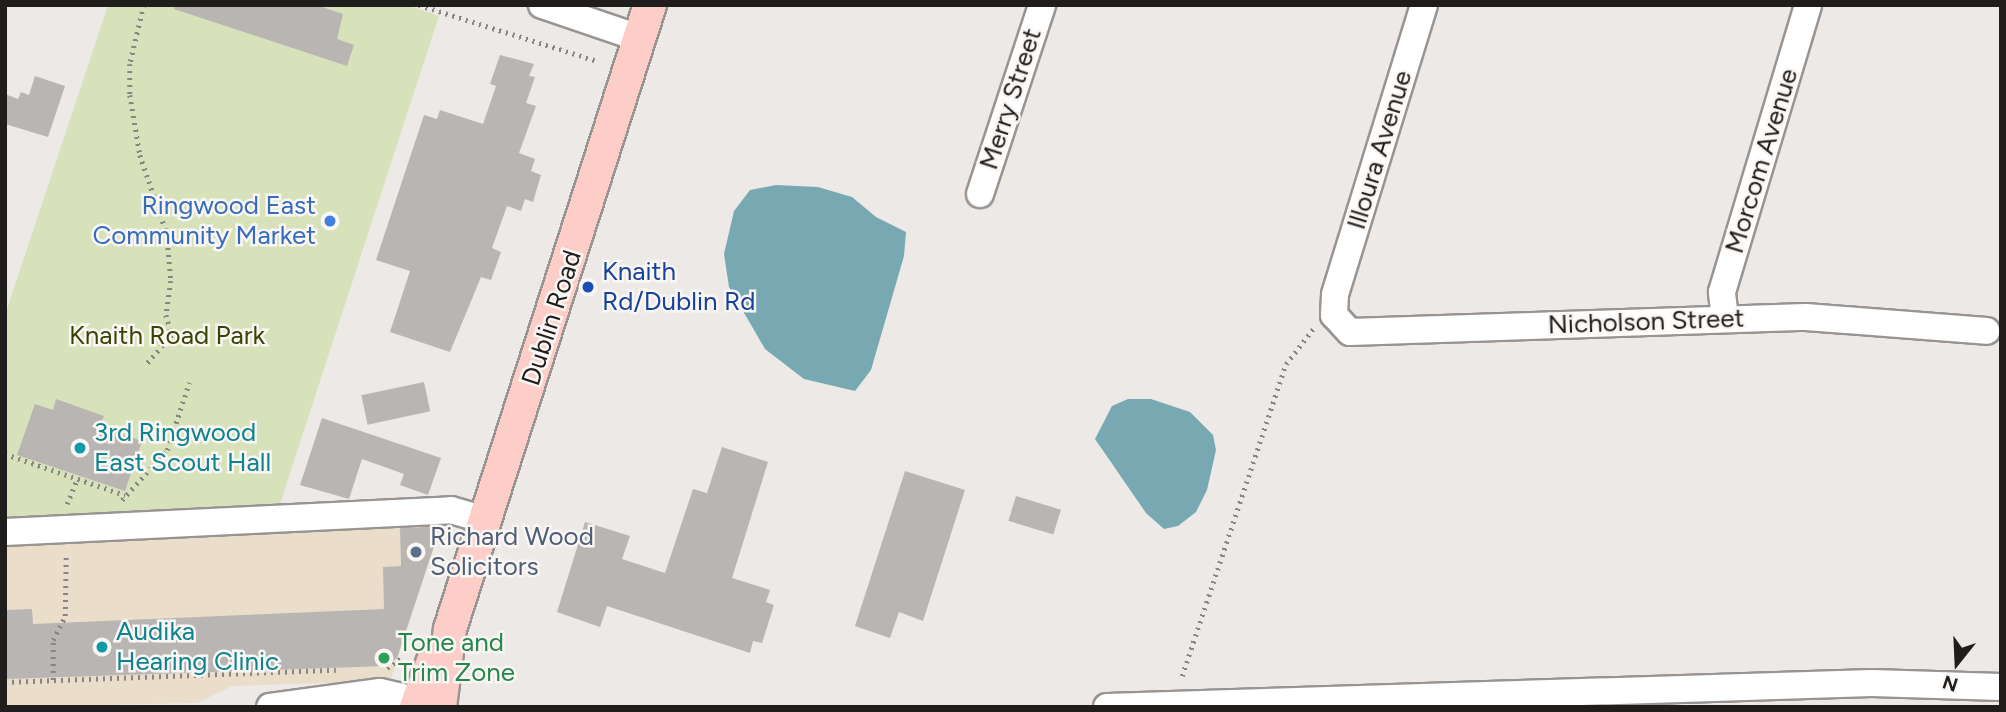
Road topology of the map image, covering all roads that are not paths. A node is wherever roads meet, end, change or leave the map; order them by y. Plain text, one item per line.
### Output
1 (542, 5) edge
2 (650, 5) edge
3 (1042, 5) edge
4 (1424, 5) edge
5 (1808, 5) edge
6 (639, 37) junction
7 (980, 194) dead end
8 (1335, 295) joint
9 (1725, 318) junction
10 (1986, 331) dead end
11 (485, 520) junction
12 (5, 532) edge
13 (2001, 687) edge
14 (431, 705) edge
15 (270, 707) edge
16 (1107, 707) edge

1 - 6 street
2 - 6 main road, Dublin Road
3 - 7 street, Merry Street
4 - 8 street, Illoura Avenue
5 - 9 street, Morcom Avenue
6 - 11 main road, Dublin Road
8 - 9 street, Nicholson Street
9 - 10 street, Nicholson Street
11 - 12 street
11 - 14 main road, Dublin Road
13 - 16 street
14 - 15 street

